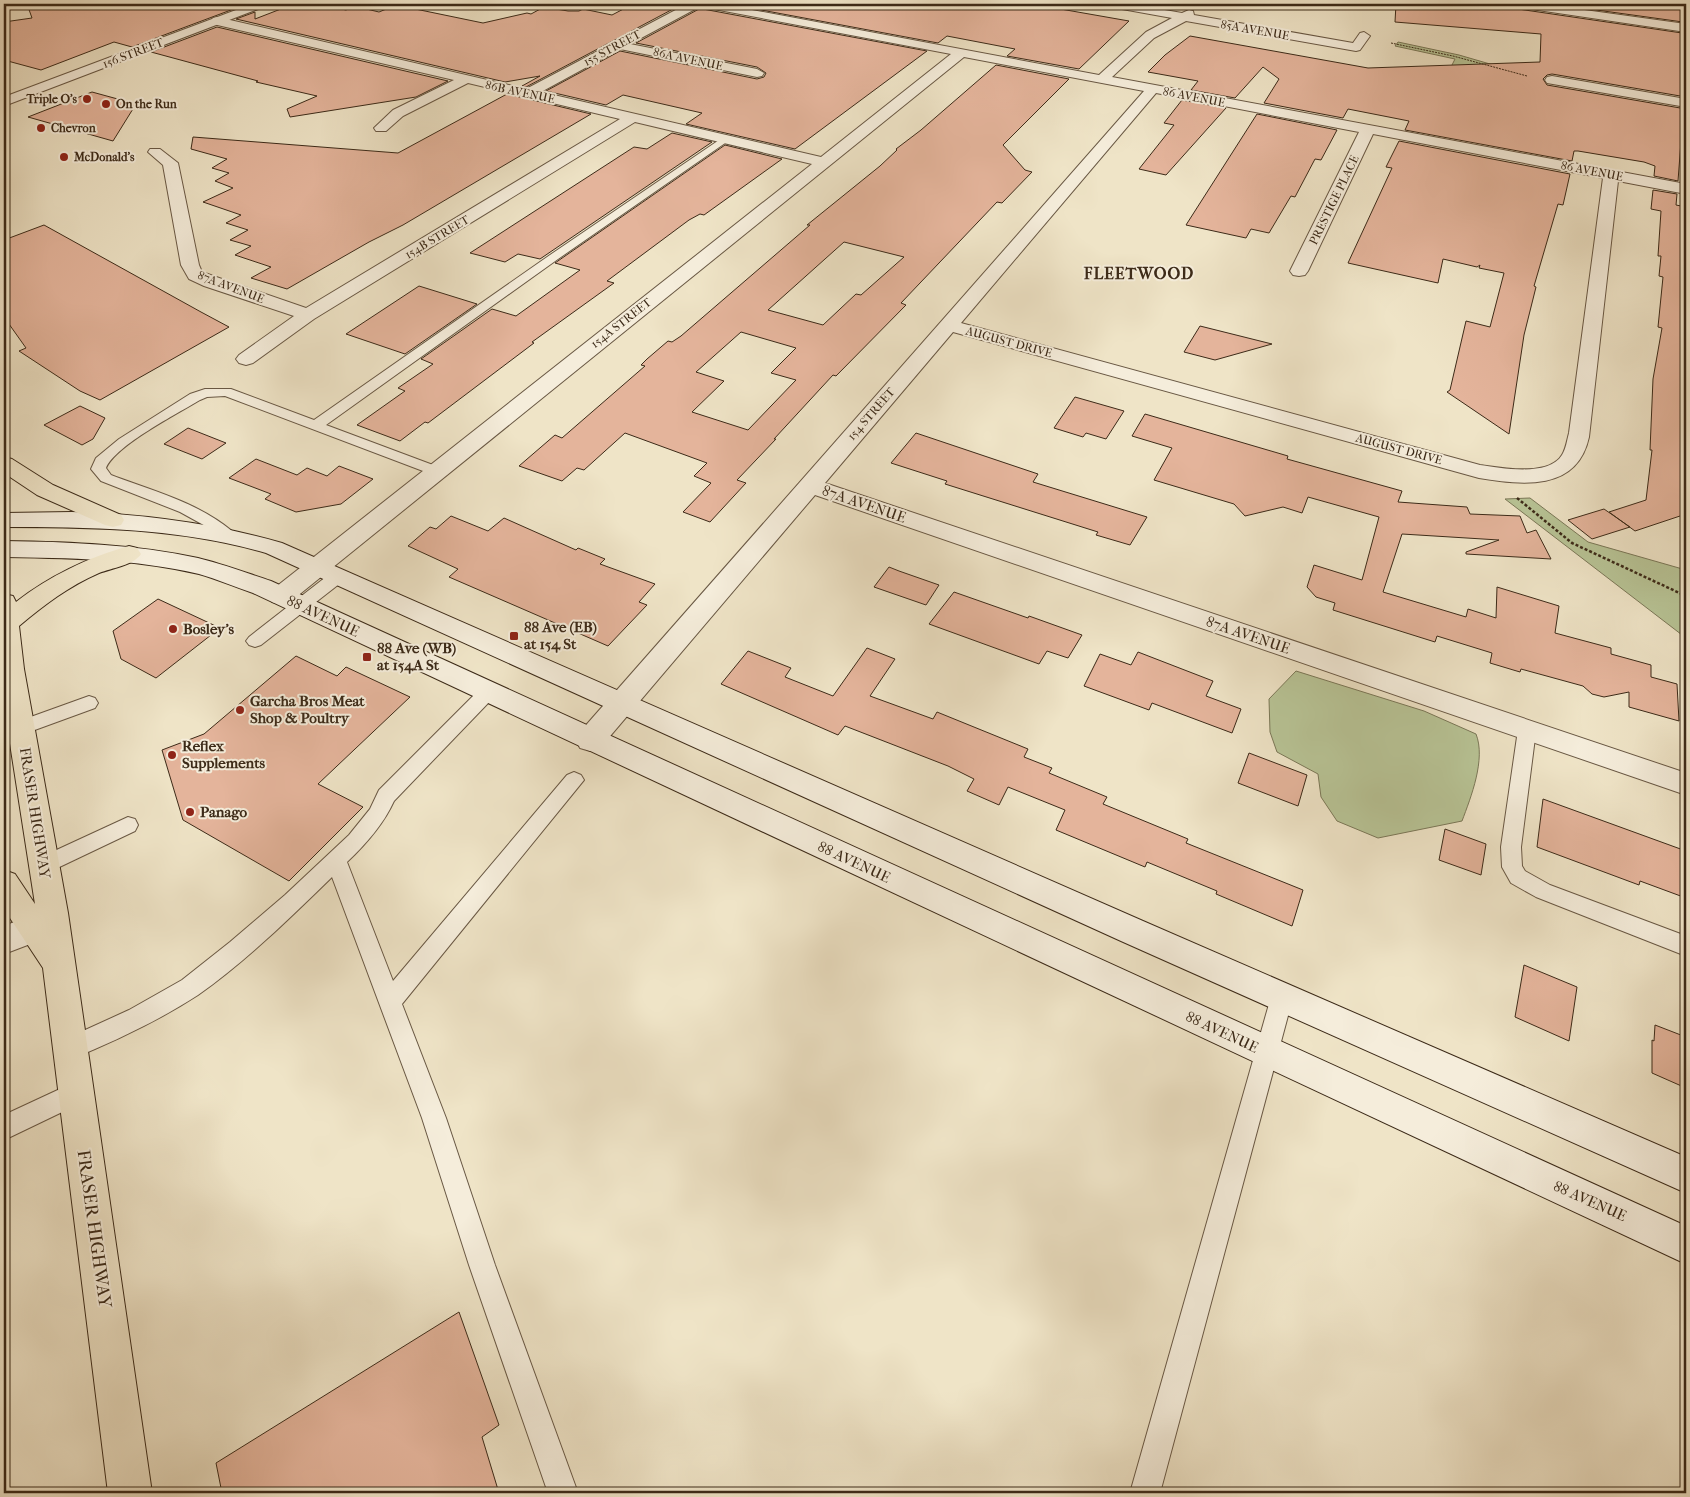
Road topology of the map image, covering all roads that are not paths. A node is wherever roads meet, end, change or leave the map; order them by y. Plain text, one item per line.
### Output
1 (262, 4) edge
2 (694, 4) edge
3 (703, 4) edge
4 (1111, 4) edge
5 (1518, 4) edge
6 (1200, 8) dead end
7 (1185, 16) junction
8 (217, 20) junction
9 (1686, 28) edge
10 (1364, 36) dead end
11 (619, 45) junction
12 (962, 52) junction
13 (757, 73) dead end
14 (1102, 79) junction
15 (464, 80) junction
16 (1552, 80) dead end
17 (1153, 89) junction
18 (529, 93) junction
19 (4, 102) edge
20 (1686, 103) edge
21 (632, 118) junction
22 (381, 128) dead end
23 (1368, 129) junction
24 (725, 139) junction
25 (155, 152) dead end
26 (824, 162) junction
27 (1611, 175) junction
28 (1686, 189) edge
29 (1300, 271) dead end
30 (308, 315) junction
31 (949, 325) junction
32 (246, 359) dead end
33 (317, 425) junction
34 (4, 464) edge
35 (436, 471) junction
36 (809, 486) junction
37 (166, 514) junction
38 (4, 520) edge
39 (113, 520) junction
40 (4, 549) edge
41 (129, 554) junction
42 (327, 572) junction
43 (291, 601) junction
44 (5, 613) edge
45 (256, 641) dead end
46 (487, 693) junction
47 (89, 703) dead end
48 (622, 704) junction
49 (21, 728) junction
50 (1527, 730) junction
51 (590, 740) junction
52 (574, 780) dead end
53 (1686, 784) edge
54 (128, 825) dead end
55 (336, 860) junction
56 (44, 865) junction
57 (4, 883) edge
58 (35, 928) junction
59 (4, 940) edge
60 (1686, 946) edge
61 (58, 965) junction
62 (1282, 997) junction
63 (389, 1002) junction
64 (69, 1049) junction
65 (1268, 1053) junction
66 (76, 1094) junction
67 (4, 1128) edge
68 (1686, 1175) edge
69 (1686, 1245) edge
70 (130, 1493) edge
71 (563, 1493) edge
72 (1145, 1493) edge

1 - 8 street, 156 STREET
2 - 11 street, 155 STREET
3 - 12 street, 86 AVENUE
4 - 7 street, 85A AVENUE
5 - 9 street
6 - 7 street
7 - 10 street, 85A AVENUE
7 - 14 street
8 - 15 street, 86B AVENUE
8 - 19 street, 156 STREET
11 - 13 street, 86A AVENUE
11 - 18 street, 155 STREET
12 - 14 street, 86 AVENUE
12 - 26 street, 154A STREET
14 - 17 street, 86 AVENUE
15 - 18 street, 86B AVENUE
15 - 22 street
16 - 20 street
17 - 23 street, 86 AVENUE
17 - 31 street, 154 STREET
18 - 21 street, 86B AVENUE
21 - 24 street, 86B AVENUE
21 - 30 street, 154B STREET
23 - 27 street, 86 AVENUE
23 - 29 street, PRESTIGE PLACE
24 - 26 street, 86B AVENUE
24 - 33 lane
25 - 30 street, 87A AVENUE
26 - 35 street, 154A STREET
27 - 28 street, 86 AVENUE
27 - 31 street, AUGUST DRIVE
30 - 32 street, 154B STREET
31 - 36 street, 154 STREET
33 - 35 lane
33 - 37 lane
34 - 39 main road
35 - 42 street, 154A STREET
36 - 48 street, 154 STREET
36 - 50 street, 87A AVENUE
37 - 39 street
37 - 42 street
38 - 39 street
40 - 41 street, 88 AVENUE
41 - 43 street, 88 AVENUE
41 - 44 main road
42 - 43 street, 154A STREET
42 - 48 street
43 - 45 lane
43 - 46 street, 88 AVENUE
44 - 49 main road, FRASER HIGHWAY
46 - 51 street, 88 AVENUE
46 - 55 lane
47 - 49 lane
48 - 51 street, 154 STREET
48 - 62 street
49 - 56 main road, FRASER HIGHWAY
50 - 53 street, 87A AVENUE
50 - 60 lane
51 - 65 street, 88 AVENUE
52 - 63 lane
54 - 56 lane
55 - 63 lane
55 - 64 lane
56 - 61 main road, FRASER HIGHWAY
57 - 58 main road, FRASER HIGHWAY
58 - 59 street
58 - 61 main road, FRASER HIGHWAY
61 - 64 main road, FRASER HIGHWAY
62 - 65 lane
62 - 68 street
63 - 71 lane
64 - 66 main road, FRASER HIGHWAY
65 - 69 street, 88 AVENUE
65 - 72 lane
66 - 67 lane
66 - 70 main road, FRASER HIGHWAY

